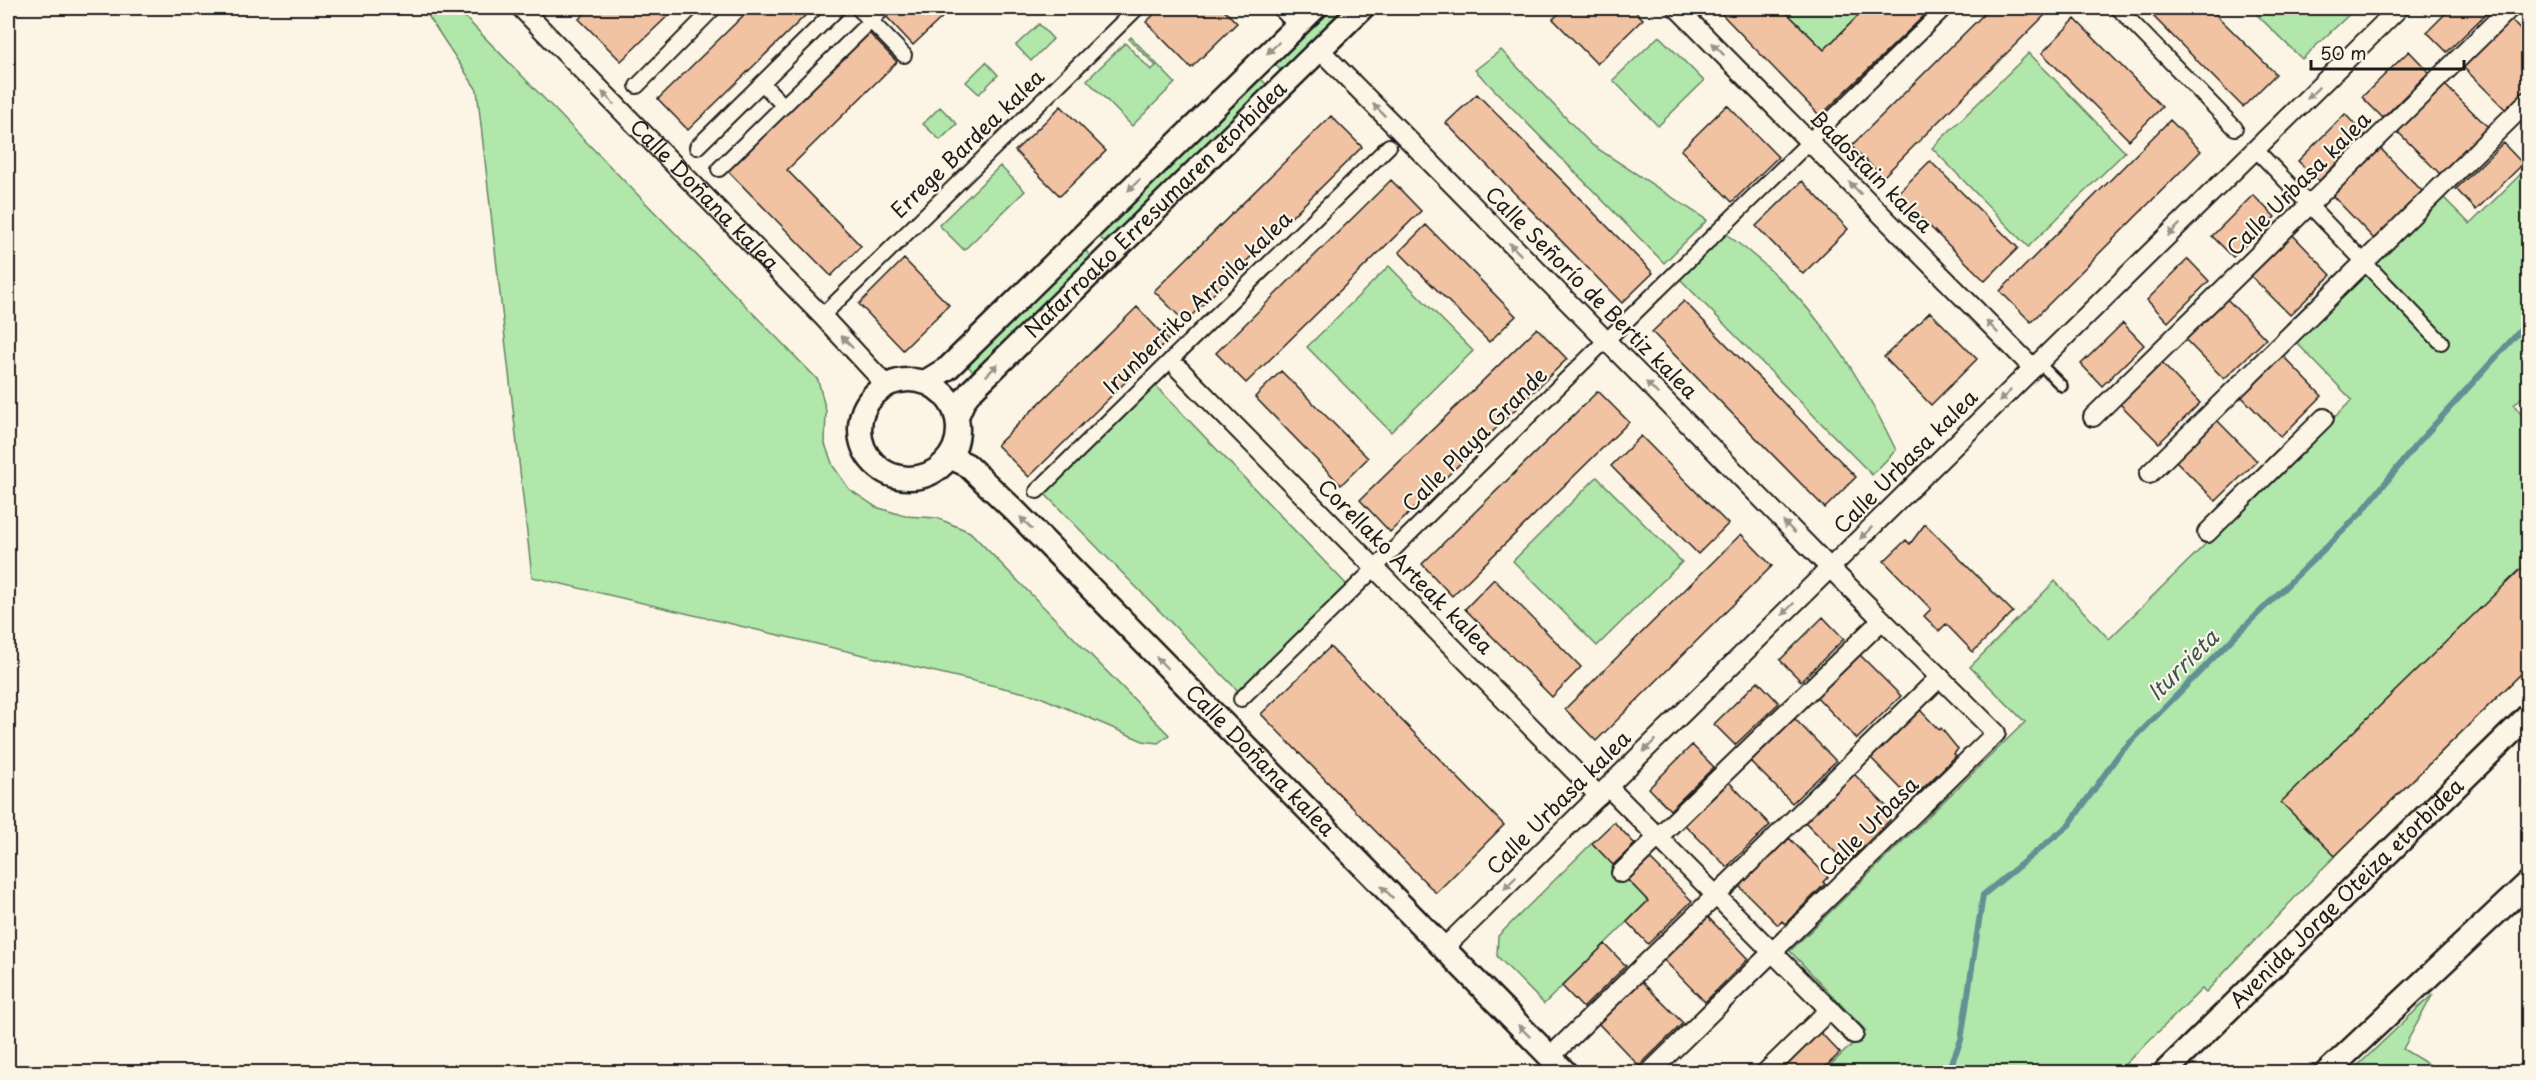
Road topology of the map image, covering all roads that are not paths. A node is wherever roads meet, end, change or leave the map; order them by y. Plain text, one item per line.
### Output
1 (521, 8) edge
2 (714, 8) edge
3 (838, 8) edge
4 (858, 8) edge
5 (884, 8) edge
6 (1137, 8) edge
7 (1282, 8) edge
8 (1315, 8) edge
9 (1362, 8) edge
10 (1677, 8) edge
11 (1945, 8) edge
12 (2118, 8) edge
13 (2400, 8) edge
14 (2510, 8) edge
15 (871, 21) junction
16 (1298, 24) junction
17 (1319, 49) junction
18 (904, 54) dead end
19 (762, 83) junction
20 (637, 86) dead end
21 (2529, 101) edge
22 (784, 106) junction
23 (2235, 128) dead end
24 (1813, 137) dead end
25 (1389, 146) dead end
26 (697, 147) dead end
27 (1803, 148) dead end
28 (2260, 155) dead end
29 (719, 169) dead end
30 (2309, 205) junction
31 (2364, 262) junction
32 (828, 310) dead end
33 (1611, 336) dead end
34 (2441, 342) dead end
35 (1600, 346) dead end
36 (2036, 366) junction
37 (1179, 369) dead end
38 (925, 382) junction
39 (886, 385) junction
40 (2062, 386) dead end
41 (957, 416) junction
42 (2093, 417) dead end
43 (2324, 418) dead end
44 (950, 457) junction
45 (2149, 474) dead end
46 (1037, 491) dead end
47 (2207, 533) dead end
48 (1830, 568) junction
49 (1882, 620) junction
50 (1940, 677) junction
51 (1241, 699) dead end
52 (2529, 716) edge
53 (1996, 733) joint
54 (1604, 791) junction
55 (1659, 837) junction
56 (1621, 873) dead end
57 (2529, 883) edge
58 (1716, 895) junction
59 (1443, 949) junction
60 (1773, 953) junction
61 (1830, 1009) junction
62 (1854, 1034) dead end
63 (1557, 1065) edge
64 (1650, 1072) edge
65 (1766, 1072) edge
66 (2165, 1072) edge
67 (2327, 1072) edge

39 -> 1 street, Calle Doñana kalea
2 - 20 street
3 - 19 street
4 - 15 street
5 - 15 street
6 - 32 street, Errege Bardea kalea
7 - 16 street
8 - 16 street, Nafarroako Erresumaren etorbidea
9 - 17 street, Nafarroako Erresumaren etorbidea
36 -> 10 street, Badostain kalea
11 - 24 street
12 - 23 street
13 -> 36 street, Calle Urbasa kalea
14 - 30 street, Calle Urbasa kalea
15 - 18 street
15 - 22 street
16 -> 38 street, Nafarroako Erresumaren etorbidea
41 -> 17 street, Nafarroako Erresumaren etorbidea
48 -> 17 street, Calle Señorío de Bertiz kalea
19 - 22 street
19 - 26 street
21 - 31 street
22 - 29 street
25 - 46 street, Irunberriko Arroila kalea
27 - 33 street
28 - 30 street
30 - 31 street
30 - 42 street, Calle Urbasa kalea
31 - 34 street
31 - 45 street
35 - 51 street, Calle Playa Grande
36 - 40 lane
36 -> 48 street, Calle Urbasa kalea
37 - 54 street, Corellako Arteak kalea
38 - 39 street
38 - 41 street
39 - 44 street
41 - 44 street
43 - 47 street
59 -> 44 street, Calle Doñana kalea
48 - 49 street, Calle Señorío de Bertiz kalea
48 -> 54 street, Calle Urbasa kalea
49 - 50 street, Calle Señorío de Bertiz kalea
49 - 55 street
50 - 53 street, Calle Señorío de Bertiz kalea
50 - 58 street
52 - 66 street, Avenida Jorge Oteiza etorbidea
53 - 60 street, Calle Urbasa
54 - 55 street
54 -> 59 street, Calle Urbasa kalea
55 - 56 street
55 - 58 street
57 - 67 street
58 - 60 street
58 - 63 street
63 -> 59 street, Calle Doñana kalea
60 - 61 street
60 - 64 street, Calle Urbasa
61 - 62 street
61 - 65 street

